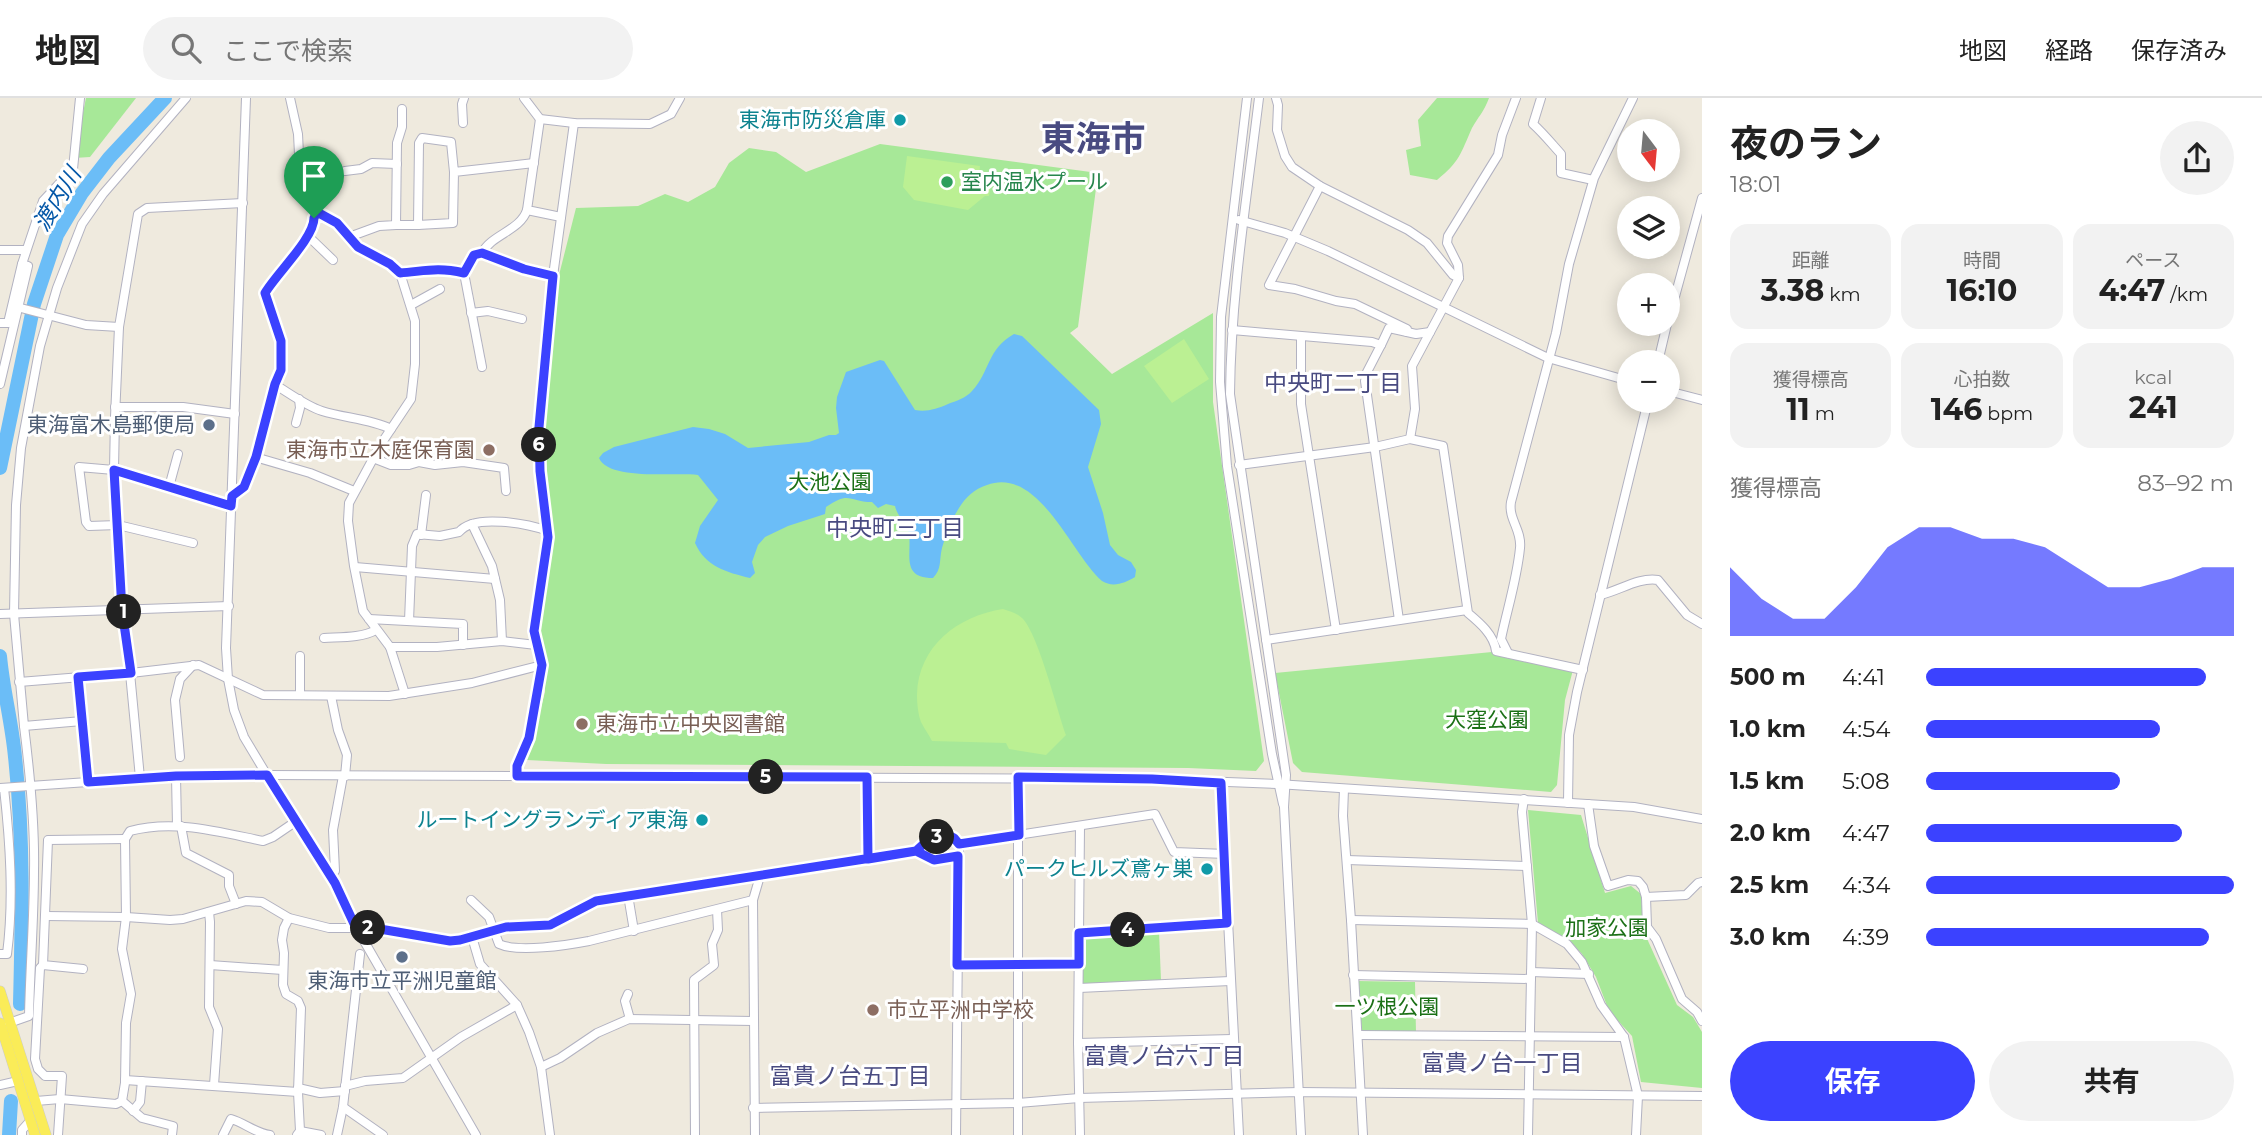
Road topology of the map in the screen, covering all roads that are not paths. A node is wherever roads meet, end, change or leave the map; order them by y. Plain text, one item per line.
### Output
1 (80, 98) edge
2 (186, 98) edge
3 (246, 98) edge
4 (290, 98) edge
5 (464, 98) edge
6 (524, 98) edge
7 (680, 98) edge
8 (1247, 98) edge
9 (1259, 98) edge
10 (1276, 98) edge
11 (1516, 98) edge
12 (1541, 98) edge
13 (1633, 98) edge
14 (402, 109) dead end
15 (540, 119) junction
16 (463, 123) dead end
17 (574, 124) junction
18 (534, 163) junction
19 (397, 164) junction
20 (345, 171) dead end
21 (454, 172) junction
22 (1593, 180) junction
23 (1320, 186) junction
24 (1702, 198) edge
25 (243, 203) junction
26 (527, 210) junction
27 (317, 212) junction
28 (561, 217) junction
29 (1231, 219) junction
30 (1244, 221) junction
31 (396, 225) junction
32 (418, 225) junction
33 (308, 236) junction
34 (1293, 236) junction
35 (349, 237) junction
36 (0, 250) edge
37 (26, 250) junction
38 (482, 253) junction
39 (333, 260) dead end
40 (22, 264) junction
41 (400, 273) junction
42 (464, 273) junction
43 (553, 276) junction
44 (1459, 278) junction
45 (1680, 279) edge
46 (440, 289) dead end
47 (411, 305) junction
48 (17, 307) junction
49 (1442, 307) junction
50 (471, 313) junction
51 (47, 316) junction
52 (522, 319) dead end
53 (0, 323) edge
54 (119, 327) junction
55 (1232, 330) junction
56 (1407, 332) junction
57 (1425, 333) junction
58 (1301, 337) junction
59 (1381, 345) junction
60 (1548, 358) junction
61 (482, 367) dead end
62 (1617, 378) edge
63 (0, 384) edge
64 (275, 384) junction
65 (1680, 394) edge
66 (299, 399) junction
67 (1702, 400) edge
68 (115, 407) junction
69 (1645, 413) edge
70 (235, 414) junction
71 (296, 423) dead end
72 (391, 429) junction
73 (1410, 439) junction
74 (1375, 447) junction
75 (177, 454) dead end
76 (1308, 455) junction
77 (256, 457) junction
78 (373, 458) junction
79 (1239, 465) junction
80 (114, 470) junction
81 (169, 487) junction
82 (354, 491) junction
83 (506, 491) dead end
84 (426, 495) dead end
85 (232, 496) junction
86 (231, 506) junction
87 (472, 524) junction
88 (118, 525) junction
89 (548, 531) junction
90 (421, 535) junction
91 (193, 543) dead end
92 (355, 567) junction
93 (411, 570) junction
94 (495, 579) junction
95 (1600, 595) junction
96 (229, 606) junction
97 (123, 610) junction
98 (1467, 610) junction
99 (0, 614) edge
100 (14, 614) junction
101 (369, 619) junction
102 (1399, 620) junction
103 (409, 621) junction
104 (1701, 621) edge
105 (376, 630) junction
106 (1336, 630) junction
107 (324, 638) dead end
108 (1266, 640) junction
109 (502, 641) junction
110 (464, 645) junction
111 (536, 645) junction
112 (390, 647) junction
113 (1508, 653) junction
114 (300, 656) dead end
115 (193, 665) junction
116 (542, 665) junction
117 (1583, 670) junction
118 (131, 673) junction
119 (78, 677) junction
120 (228, 679) junction
121 (19, 682) junction
122 (405, 694) junction
123 (300, 695) junction
124 (331, 696) junction
125 (82, 721) junction
126 (24, 726) junction
127 (180, 757) dead end
128 (267, 775) junction
129 (176, 776) junction
130 (344, 776) junction
131 (517, 776) junction
132 (867, 777) junction
133 (1018, 777) junction
134 (140, 778) junction
135 (88, 782) junction
136 (1221, 783) junction
137 (1282, 784) junction
138 (31, 786) junction
139 (4, 788) edge
140 (1344, 789) junction
141 (1524, 799) junction
142 (1568, 803) junction
143 (1588, 804) junction
144 (1702, 819) edge
145 (295, 822) junction
146 (179, 826) junction
147 (1080, 826) junction
148 (1019, 835) junction
149 (125, 839) junction
150 (959, 844) junction
151 (916, 851) junction
152 (1226, 854) junction
153 (958, 856) junction
154 (868, 859) junction
155 (1347, 860) junction
156 (1527, 866) junction
157 (330, 876) junction
158 (760, 876) junction
159 (1702, 882) edge
160 (628, 895) junction
161 (1646, 897) junction
162 (471, 900) dead end
163 (753, 900) junction
164 (236, 904) junction
165 (717, 911) junction
166 (209, 912) junction
167 (46, 916) junction
168 (126, 917) junction
169 (289, 918) junction
170 (1352, 920) junction
171 (1227, 923) junction
172 (1532, 924) junction
173 (356, 928) junction
174 (492, 930) junction
175 (634, 930) junction
176 (1079, 933) junction
177 (472, 937) junction
178 (0, 954) edge
179 (360, 954) dead end
180 (1018, 964) junction
181 (1079, 964) junction
182 (43, 965) junction
183 (209, 965) junction
184 (957, 965) junction
185 (83, 969) dead end
186 (283, 970) junction
187 (1589, 974) junction
188 (1353, 975) junction
189 (1531, 976) junction
190 (1230, 981) junction
191 (1079, 988) junction
192 (0, 991) edge
193 (628, 994) dead end
194 (517, 1005) junction
195 (630, 1019) junction
196 (694, 1020) junction
197 (753, 1021) junction
198 (1702, 1021) edge
199 (5, 1023) edge
200 (1358, 1035) junction
201 (1530, 1036) junction
202 (1624, 1037) junction
203 (1232, 1039) junction
204 (1078, 1042) junction
205 (432, 1059) junction
206 (541, 1067) junction
207 (125, 1080) junction
208 (18, 1081) junction
209 (142, 1081) junction
210 (0, 1085) edge
211 (214, 1085) junction
212 (345, 1088) junction
213 (298, 1090) junction
214 (1298, 1091) junction
215 (1360, 1092) junction
216 (1529, 1093) junction
217 (1236, 1094) junction
218 (1638, 1096) junction
219 (1702, 1096) edge
220 (1079, 1098) junction
221 (60, 1099) junction
222 (36, 1101) junction
223 (122, 1101) junction
224 (1018, 1103) junction
225 (956, 1105) junction
226 (343, 1107) junction
227 (753, 1108) junction
228 (133, 1111) junction
229 (30, 1121) junction
230 (298, 1133) edge
231 (22, 1135) edge
232 (34, 1135) edge
233 (46, 1135) edge
234 (58, 1135) edge
235 (172, 1135) edge
236 (223, 1135) edge
237 (270, 1135) edge
238 (321, 1135) edge
239 (337, 1135) edge
240 (383, 1135) edge
241 (477, 1135) edge
242 (550, 1135) edge
243 (695, 1135) edge
244 (755, 1135) edge
245 (956, 1135) edge
246 (1018, 1135) edge
247 (1080, 1135) edge
248 (1238, 1135) edge
249 (1301, 1135) edge
250 (1363, 1135) edge
251 (1528, 1135) edge
252 (1636, 1135) edge

1 - 37 street
2 - 51 street
3 - 25 street
4 - 27 street
5 - 16 street
6 - 15 street
7 - 17 street
8 - 29 street
9 - 30 street
10 - 23 street
11 - 44 street
12 - 22 street
13 - 22 street
14 - 19 street
15 - 17 street
15 - 18 street
17 - 28 street
18 - 21 street
18 - 26 street
19 - 20 street
19 - 31 street
21 - 32 street
21 - 32 street
22 - 60 street
23 - 34 street
23 - 44 street
24 - 45 street
25 - 54 street
25 - 70 street
26 - 28 street
26 - 38 street
27 - 33 street
27 - 35 street
28 - 43 street
29 - 30 street
29 - 137 street
30 - 34 street
30 - 55 street
31 - 32 street
31 - 35 street
33 - 39 street
33 - 64 street
34 - 49 street
34 - 56 street
35 - 41 street
36 - 37 street
37 - 40 street
38 - 42 street
38 - 43 street
40 - 48 street
40 - 53 street
41 - 42 street
41 - 47 street
42 - 50 street
43 - 89 street
44 - 49 street
46 - 47 street
47 - 72 street
48 - 51 street
48 - 63 street
49 - 57 street
49 - 60 street
50 - 52 street
50 - 61 street
51 - 54 street
51 - 100 street
54 - 68 street
55 - 58 street
55 - 79 street
56 - 57 street
56 - 59 street
57 - 73 street
58 - 59 street
58 - 76 street
59 - 74 street
60 - 62 street
60 - 113 street
64 - 66 street
64 - 77 street
65 - 67 street
66 - 71 street
66 - 72 street
68 - 70 street
68 - 80 street
69 - 95 street
70 - 85 street
72 - 78 street
73 - 74 street
73 - 98 street
74 - 76 street
74 - 102 street
75 - 81 street
76 - 79 street
76 - 106 street
77 - 82 street
77 - 85 street
78 - 82 street
78 - 83 street
79 - 108 street
80 - 81 street
80 - 88 street
80 - 88 street
81 - 86 street
82 - 92 street
84 - 90 street
85 - 86 street
86 - 96 street
87 - 89 street
87 - 90 street
87 - 94 street
88 - 91 street
88 - 97 street
89 - 111 street
90 - 93 street
92 - 93 street
92 - 101 street
93 - 94 street
93 - 103 street
94 - 109 street
95 - 104 street
95 - 117 street
96 - 97 street
96 - 120 street
97 - 100 street
97 - 118 street
98 - 102 street
98 - 113 street
99 - 100 street
100 - 121 street
101 - 103 street
101 - 105 street
102 - 106 street
103 - 110 street
105 - 107 street
105 - 112 street
106 - 108 street
108 - 137 street
109 - 110 street
109 - 111 street
110 - 112 street
111 - 116 street
112 - 122 street
113 - 117 street
114 - 123 street
115 - 118 street
115 - 120 street
115 - 127 street
116 - 122 street
116 - 131 street
117 - 142 street
118 - 119 street
118 - 134 street
119 - 121 street
119 - 125 street
120 - 123 street
120 - 128 street
121 - 126 street
122 - 124 street
123 - 124 street
124 - 130 street
125 - 126 street
125 - 135 street
126 - 138 street
128 - 129 street
128 - 130 street
128 - 145 street
129 - 134 street
129 - 146 street
130 - 131 street
130 - 157 street
131 - 132 street
132 - 133 street
132 - 154 street
133 - 136 street
133 - 148 street
134 - 135 street
135 - 138 street
136 - 137 street
136 - 152 street
137 - 140 street
137 - 214 street
138 - 139 street
138 - 199 street
139 - 178 street
140 - 141 street
140 - 155 street
141 - 142 street
141 - 156 street
142 - 143 street
143 - 144 street
143 - 161 street
145 - 146 street
145 - 157 street
146 - 149 street
146 - 164 street
147 - 148 street
147 - 152 street
147 - 176 street
148 - 150 street
148 - 180 street
149 - 167 street
149 - 168 street
150 - 151 street
150 - 153 street
151 - 153 street
151 - 154 street
152 - 171 street
153 - 184 street
154 - 158 street
155 - 156 street
155 - 170 street
156 - 172 street
157 - 173 street
158 - 160 street
158 - 163 street
159 - 161 street
160 - 174 street
160 - 175 street
161 - 198 street
162 - 174 street
163 - 165 street
163 - 197 street
164 - 166 street
164 - 169 street
165 - 175 street
165 - 196 street
166 - 168 street
166 - 183 street
167 - 168 street
167 - 182 street
168 - 207 street
169 - 173 street
169 - 186 street
170 - 172 street
170 - 188 street
171 - 176 street
171 - 190 street
172 - 187 street
172 - 189 street
173 - 177 street
173 - 205 street
174 - 175 street
174 - 177 street
176 - 181 street
177 - 194 street
179 - 212 street
180 - 181 street
180 - 184 street
180 - 224 street
181 - 191 street
182 - 185 street
182 - 221 street
183 - 186 street
183 - 211 street
184 - 225 street
186 - 213 street
187 - 189 street
187 - 202 street
188 - 189 street
188 - 200 street
189 - 201 street
190 - 191 street
190 - 203 street
191 - 204 street
192 - 199 main road
193 - 195 street
194 - 205 street
194 - 206 street
195 - 196 street
195 - 206 street
196 - 197 street
196 - 243 street
197 - 227 street
199 - 208 main road
199 - 222 main road
200 - 201 street
200 - 215 street
201 - 202 street
201 - 216 street
202 - 218 street
203 - 204 street
203 - 217 street
204 - 220 street
205 - 212 street
205 - 241 street
206 - 242 street
207 - 209 street
207 - 223 street
208 - 210 street
208 - 229 main road
209 - 211 street
209 - 228 street
211 - 213 street
212 - 213 street
212 - 226 street
213 - 230 street
214 - 215 street
214 - 217 street
214 - 249 street
215 - 216 street
215 - 250 street
216 - 218 street
216 - 251 street
217 - 220 street
217 - 248 street
218 - 219 street
218 - 252 street
220 - 224 street
220 - 247 street
221 - 222 street
221 - 223 street
221 - 234 street
222 - 233 main road
223 - 228 street
224 - 225 street
224 - 246 street
225 - 227 street
225 - 245 street
226 - 239 street
226 - 240 street
227 - 244 street
228 - 235 street
229 - 231 street
229 - 232 main road
230 - 238 street
236 - 237 street

